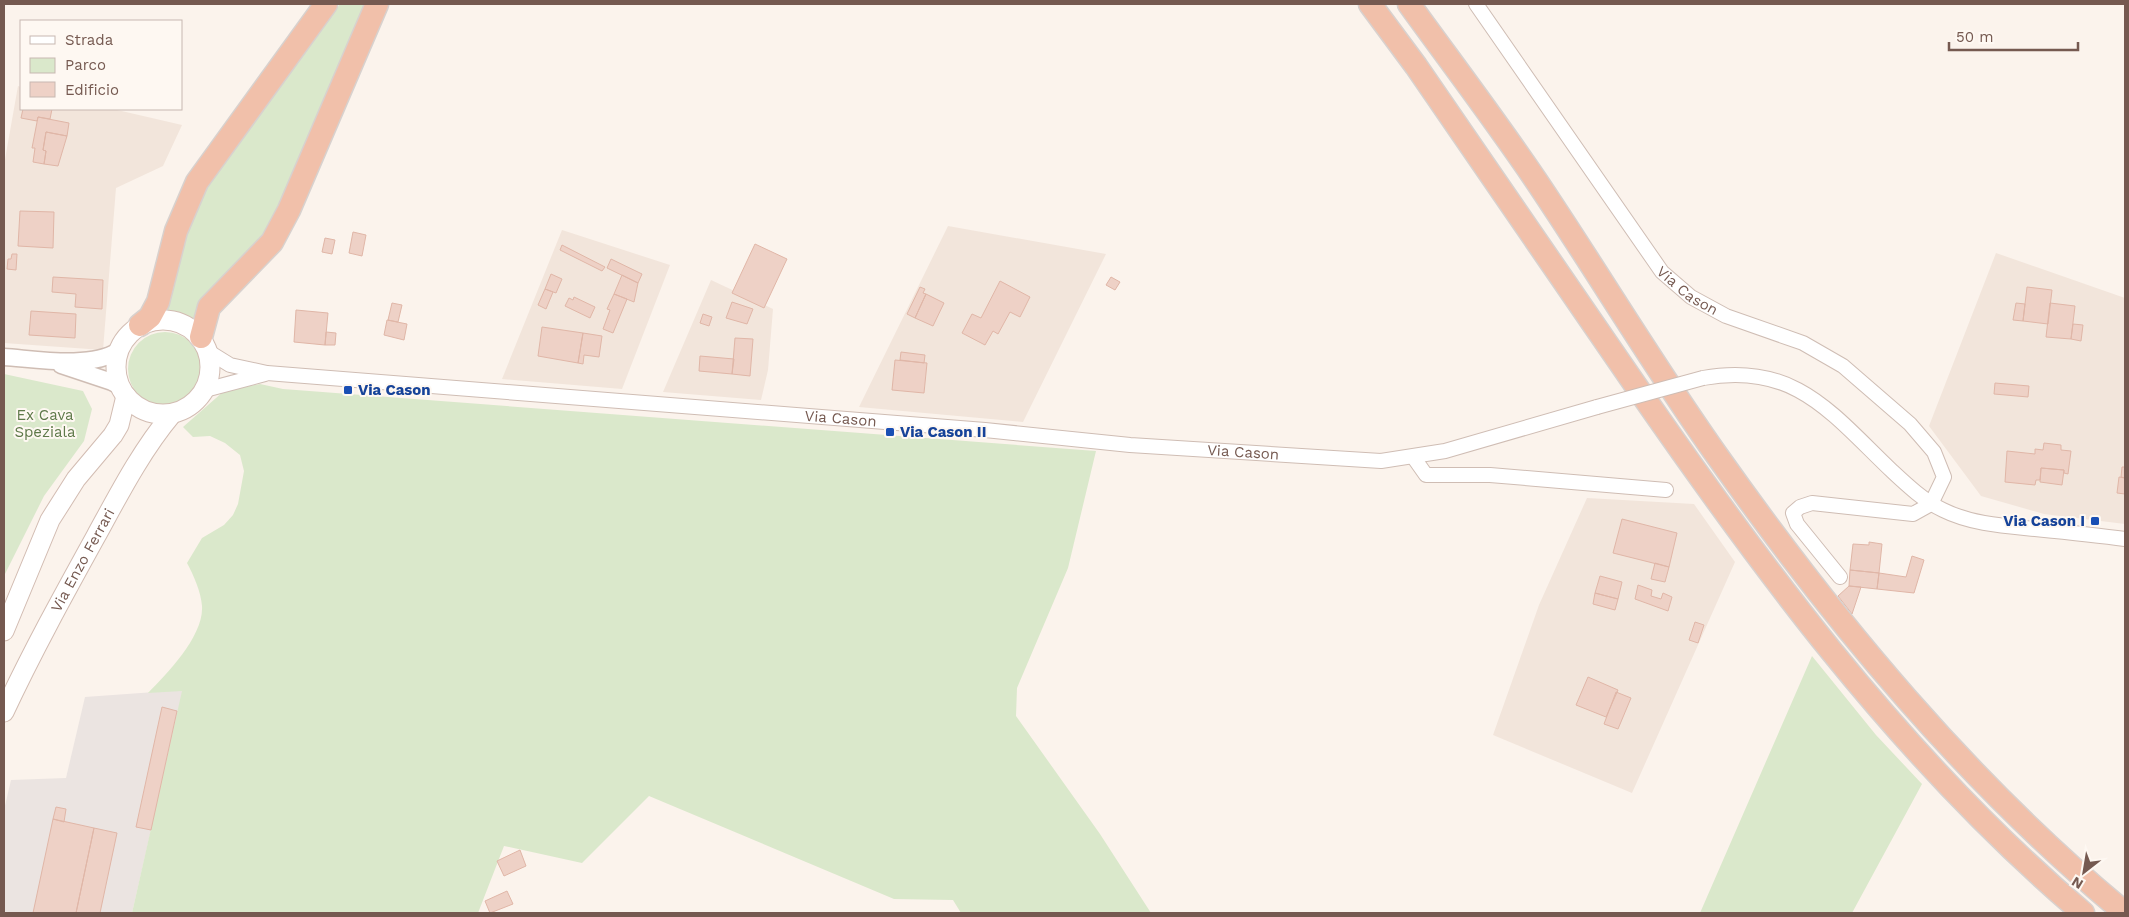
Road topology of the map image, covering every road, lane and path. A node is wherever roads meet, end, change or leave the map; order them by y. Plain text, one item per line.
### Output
1 (326, 4) edge
2 (377, 4) edge
3 (1370, 4) edge
4 (1409, 4) edge
5 (1476, 4) edge
6 (140, 325) junction
7 (205, 345) junction
8 (118, 351) junction
9 (4, 357) edge
10 (44, 360) junction
11 (267, 373) junction
12 (205, 390) junction
13 (122, 391) junction
14 (172, 414) junction
15 (1414, 458) junction
16 (1666, 490) dead end
17 (1931, 504) junction
18 (2125, 539) edge
19 (1840, 577) dead end
20 (4, 631) edge
21 (4, 712) edge
22 (2083, 913) edge
23 (2125, 913) edge

1 - 6 highway
2 - 7 highway
3 - 22 highway
4 - 23 highway
5 - 17 street, Via Cason
6 - 7 main road
6 - 8 main road
7 - 11 street, Via Cason
7 - 12 main road
8 - 10 street
8 - 13 main road
9 - 10 street
10 - 13 street
11 - 12 street, Via Cason
11 - 15 street, Via Cason
12 - 14 main road
13 - 14 main road
13 - 20 main road
14 - 21 main road, Via Enzo Ferrari
15 - 16 street
15 - 17 street, Via Cason, bridge
17 - 18 street, Via Cason
17 - 19 street

